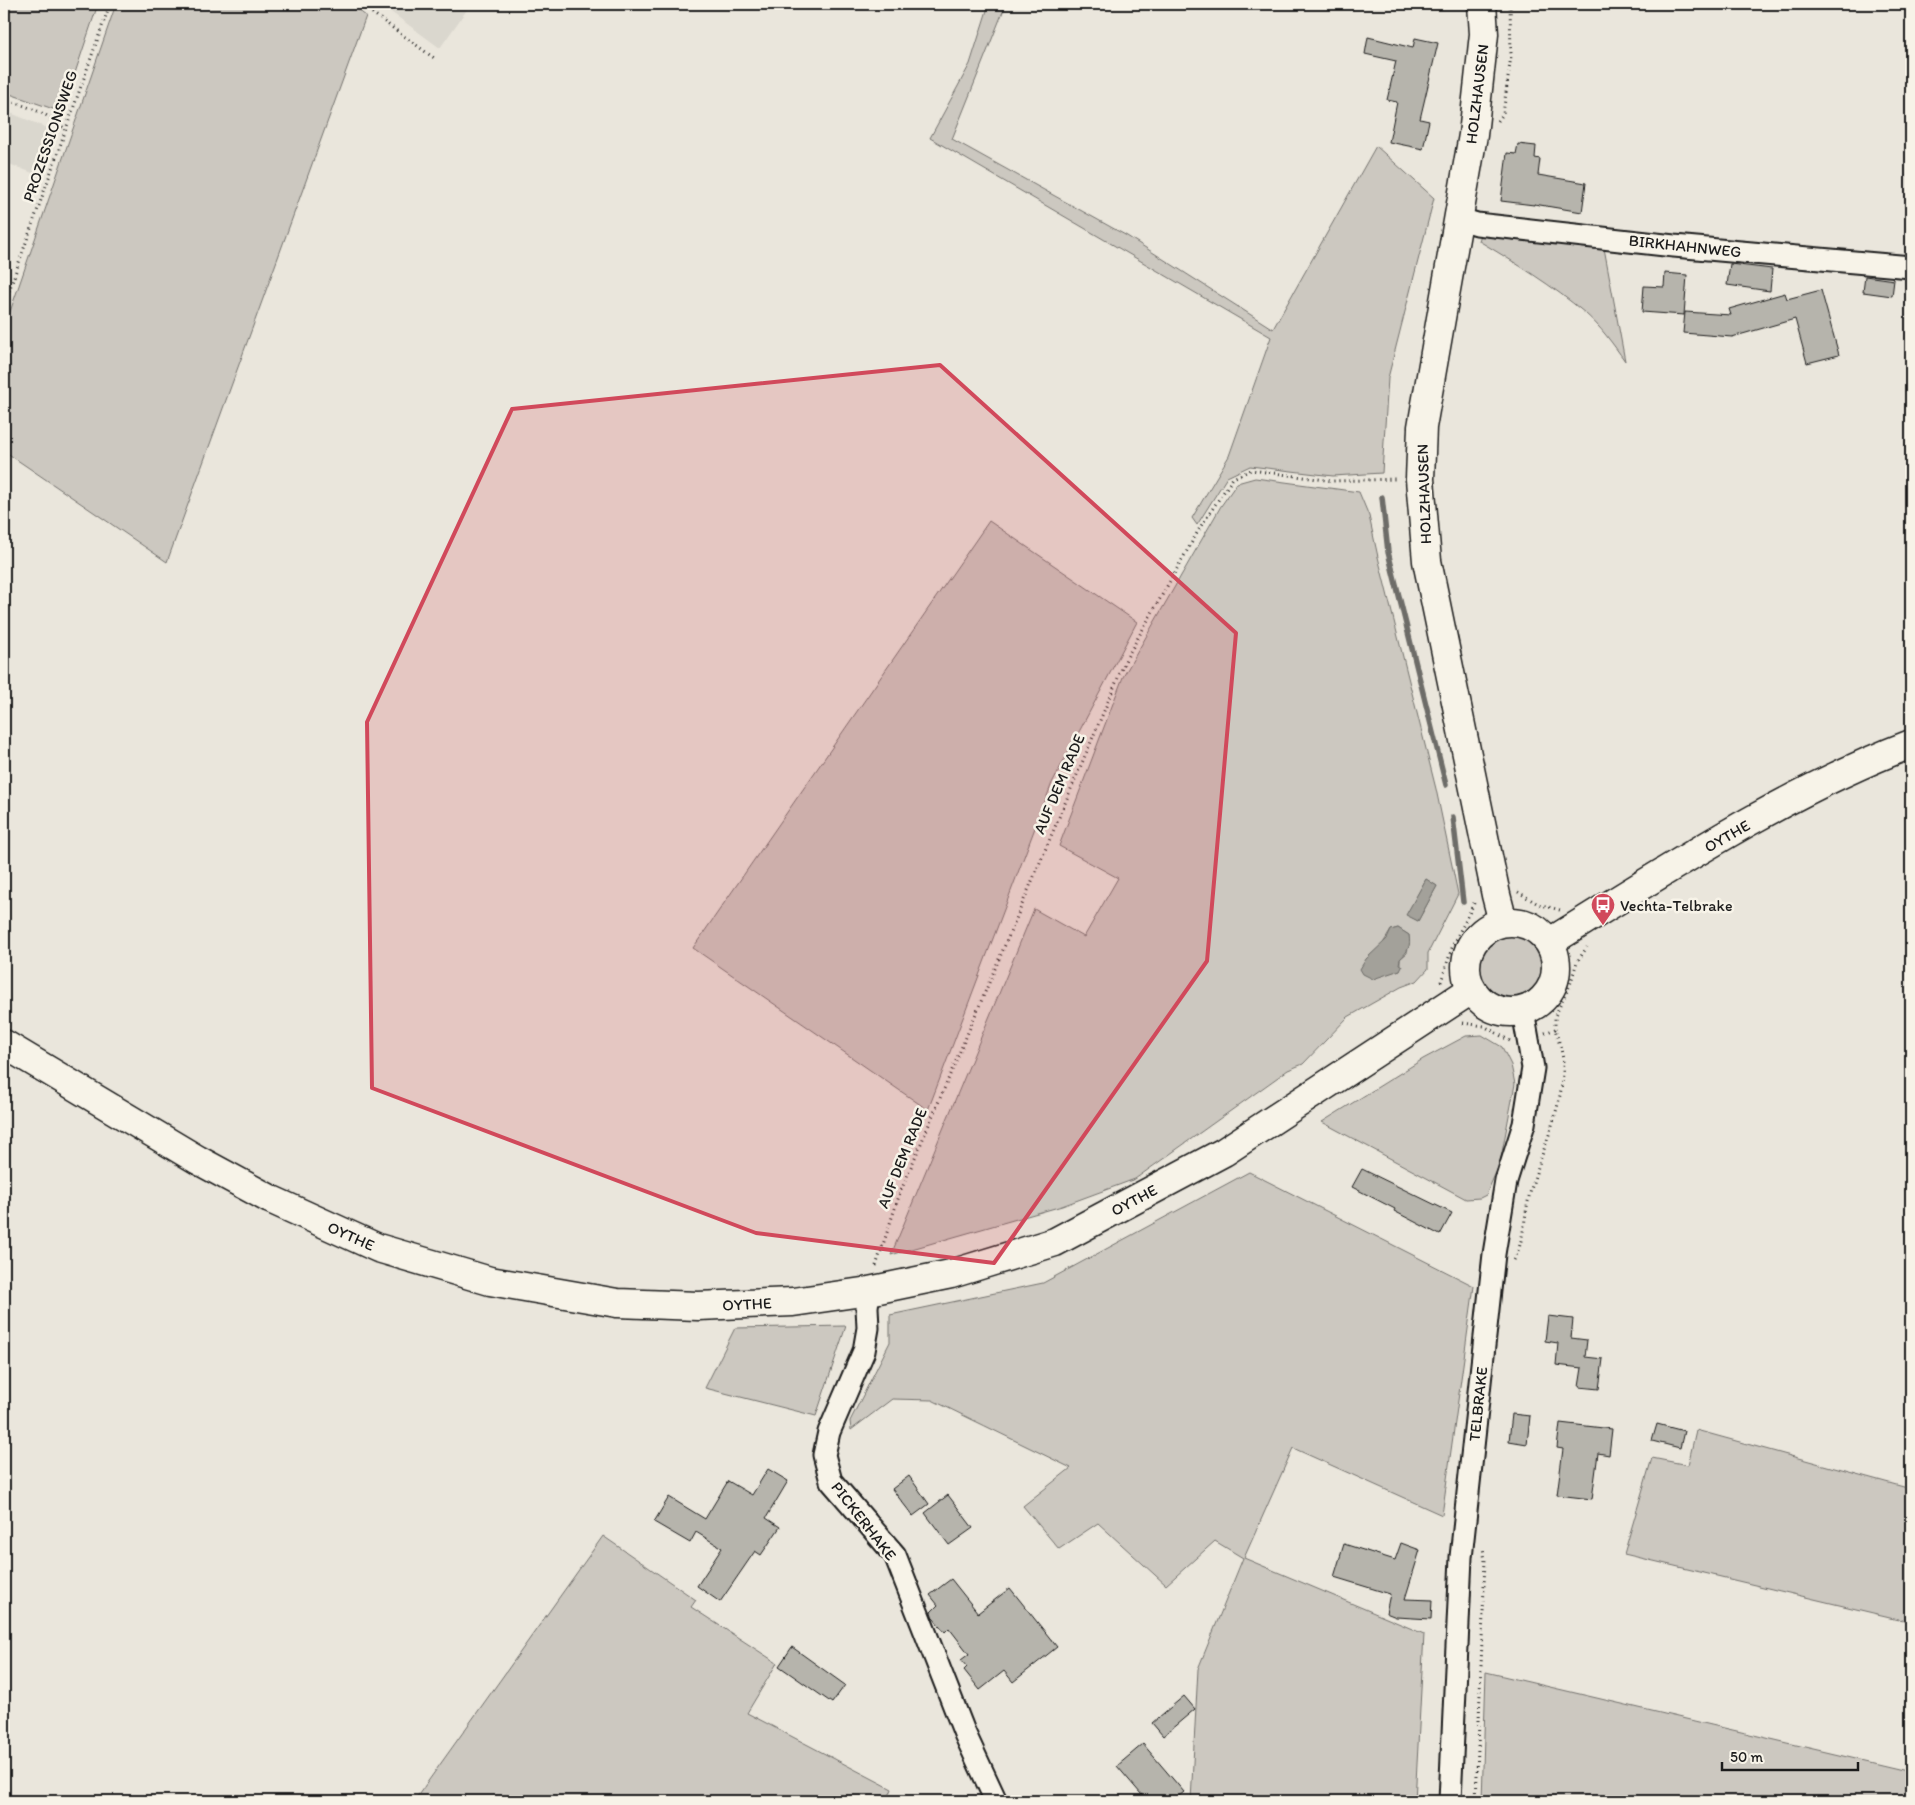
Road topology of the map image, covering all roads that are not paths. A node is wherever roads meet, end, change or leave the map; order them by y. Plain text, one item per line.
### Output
1 (1482, 4) edge
2 (1460, 219) junction
3 (1911, 266) edge
4 (1911, 744) edge
5 (1503, 922) junction
6 (1550, 942) junction
7 (1472, 990) junction
8 (1523, 1011) junction
9 (4, 1044) edge
10 (869, 1291) junction
11 (998, 1800) edge
12 (1450, 1801) edge

1 - 2 main road, HOLZHAUSEN
2 - 3 street, BIRKHAHNWEG
2 - 5 main road, HOLZHAUSEN
4 - 6 main road, OYTHE
5 - 6 main road
5 - 7 main road
6 - 8 main road
7 - 8 main road
7 - 10 main road, OYTHE
8 - 12 street, TELBRAKE
9 - 10 main road, OYTHE
10 - 11 street, PICKERHAKE

